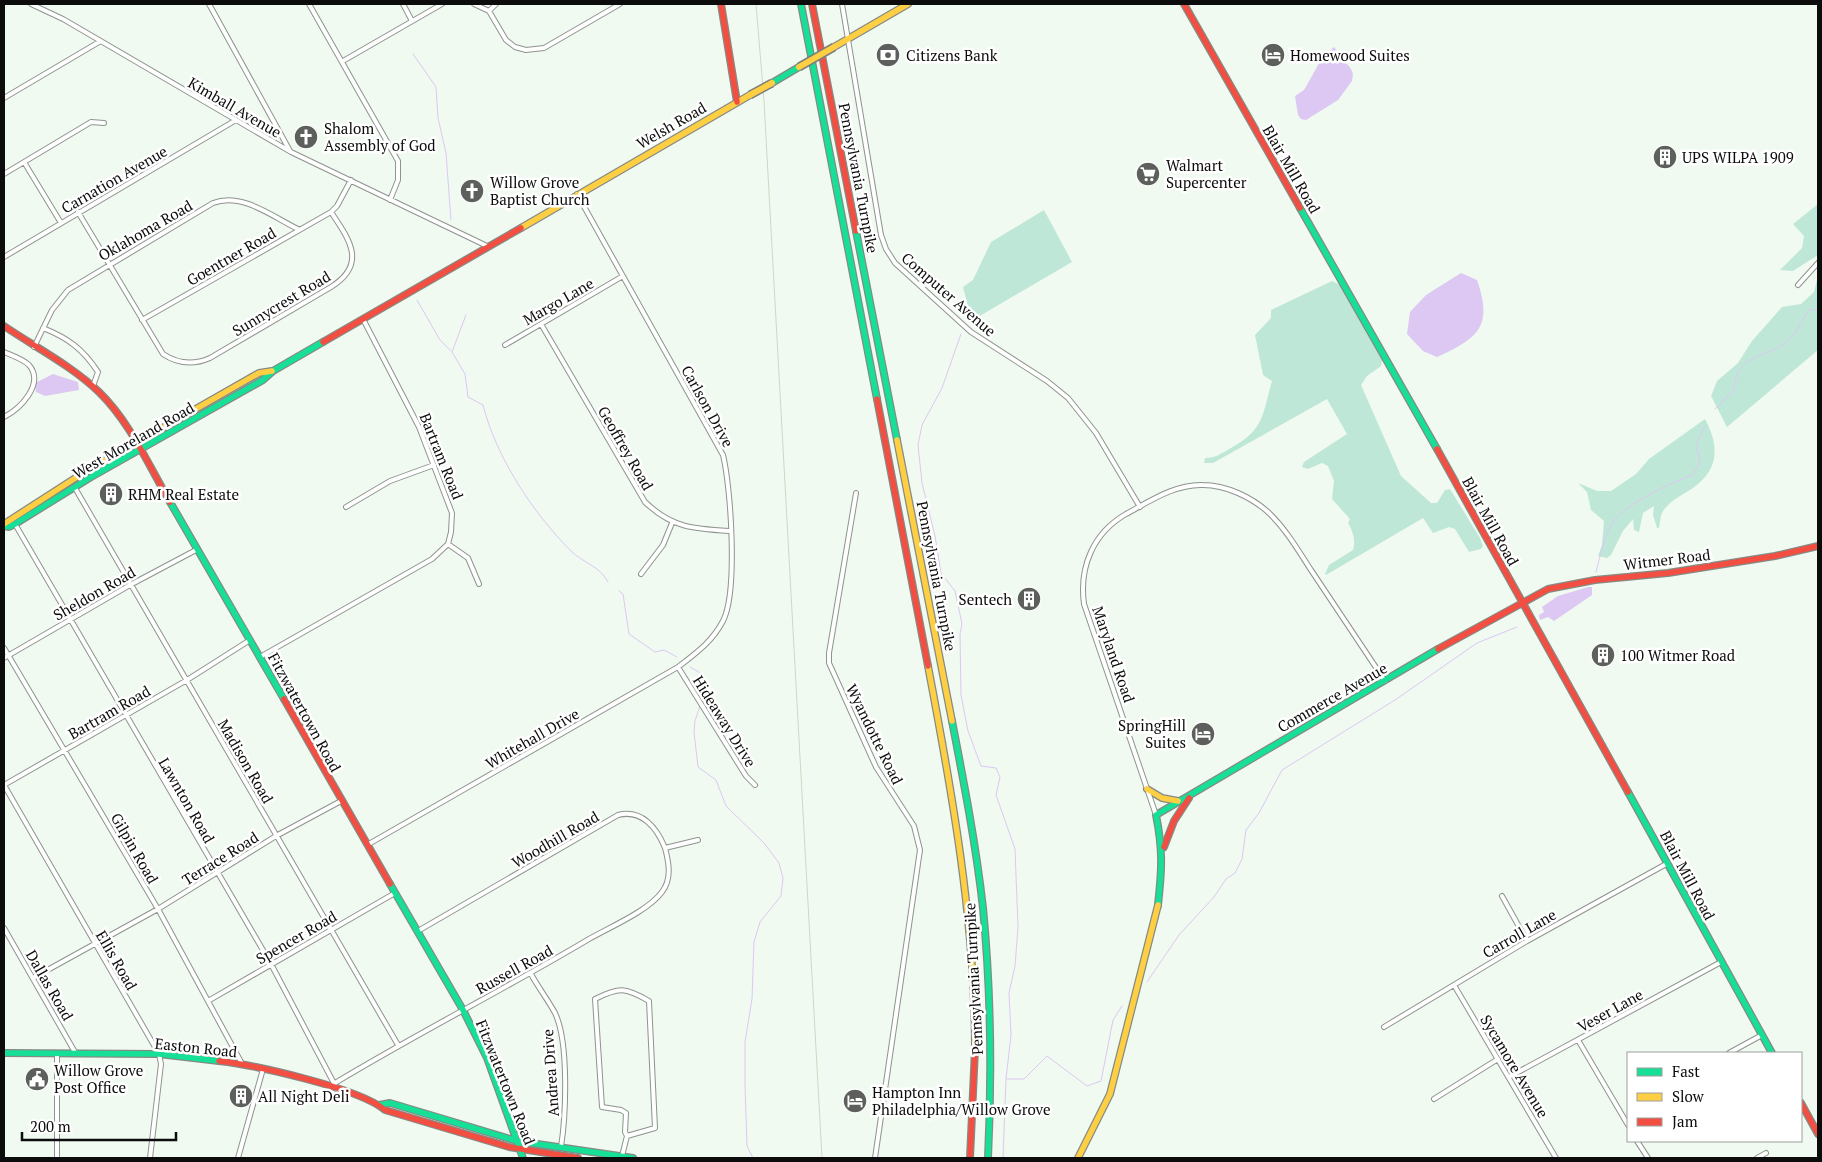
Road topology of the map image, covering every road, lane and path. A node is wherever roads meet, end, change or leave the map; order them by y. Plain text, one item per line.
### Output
1 (31, 4) edge
2 (209, 4) edge
3 (309, 4) edge
4 (403, 4) edge
5 (442, 4) edge
6 (474, 4) edge
7 (496, 4) edge
8 (620, 4) edge
9 (721, 4) edge
10 (801, 4) edge
11 (812, 4) edge
12 (842, 4) edge
13 (908, 4) edge
14 (1184, 4) edge
15 (489, 11) junction
16 (412, 21) junction
17 (847, 40) junction
18 (99, 42) junction
19 (343, 61) junction
20 (4, 98) edge
21 (737, 102) junction
22 (236, 120) junction
23 (104, 123) dead end
24 (291, 152) junction
25 (24, 162) junction
26 (4, 174) edge
27 (351, 180) junction
28 (577, 194) junction
29 (390, 200) junction
30 (78, 212) junction
31 (331, 212) junction
32 (60, 223) junction
33 (298, 229) junction
34 (488, 246) junction
35 (4, 257) edge
36 (1818, 262) edge
37 (108, 264) junction
38 (447, 270) joint
39 (623, 276) junction
40 (1798, 285) dead end
41 (363, 319) junction
42 (142, 320) junction
43 (541, 324) junction
44 (4, 326) edge
45 (43, 328) junction
46 (505, 345) dead end
47 (34, 347) junction
48 (4, 352) edge
49 (273, 370) junction
50 (93, 386) junction
51 (4, 417) edge
52 (136, 443) junction
53 (141, 449) junction
54 (434, 465) junction
55 (75, 488) junction
56 (856, 494) dead end
57 (346, 507) dead end
58 (1140, 507) junction
59 (672, 523) junction
60 (15, 524) junction
61 (4, 525) edge
62 (730, 531) junction
63 (448, 544) junction
64 (1818, 546) edge
65 (196, 550) junction
66 (641, 574) dead end
67 (479, 584) dead end
68 (130, 585) junction
69 (1521, 602) junction
70 (69, 620) junction
71 (250, 640) junction
72 (705, 647) joint
73 (4, 648) edge
74 (6, 657) edge
75 (260, 657) junction
76 (678, 667) junction
77 (187, 680) junction
78 (1385, 681) junction
79 (125, 716) junction
80 (65, 751) junction
81 (755, 785) dead end
82 (4, 786) edge
83 (1147, 789) junction
84 (1192, 794) junction
85 (341, 800) junction
86 (1180, 801) junction
87 (1156, 815) junction
88 (276, 836) junction
89 (698, 840) dead end
90 (367, 845) junction
91 (665, 848) junction
92 (1163, 852) junction
93 (1668, 863) junction
94 (217, 873) junction
95 (395, 893) junction
96 (1502, 896) dead end
97 (158, 909) junction
98 (4, 928) edge
99 (331, 930) junction
100 (418, 931) junction
101 (1527, 941) junction
102 (94, 944) junction
103 (1720, 962) junction
104 (270, 964) junction
105 (530, 974) junction
106 (32, 978) junction
107 (1454, 985) junction
108 (208, 1001) junction
109 (463, 1010) junction
110 (1384, 1026) dead end
111 (1762, 1035) junction
112 (1578, 1040) junction
113 (398, 1046) junction
114 (1732, 1052) edge
115 (1771, 1052) edge
116 (4, 1054) edge
117 (56, 1054) junction
118 (76, 1054) junction
119 (159, 1054) junction
120 (1498, 1059) junction
121 (242, 1064) junction
122 (263, 1069) junction
123 (1509, 1077) junction
124 (336, 1086) junction
125 (1434, 1099) dead end
126 (379, 1105) junction
127 (1802, 1105) edge
128 (1627, 1123) edge
129 (1817, 1129) edge
130 (627, 1136) junction
131 (517, 1141) junction
132 (1638, 1142) edge
133 (560, 1147) junction
134 (520, 1149) junction
135 (1766, 1153) dead end
136 (622, 1156) junction
137 (57, 1158) edge
138 (150, 1158) edge
139 (238, 1158) edge
140 (523, 1158) edge
141 (578, 1158) edge
142 (633, 1158) edge
143 (875, 1158) edge
144 (970, 1158) edge
145 (988, 1158) edge
146 (1078, 1158) edge
147 (1556, 1158) edge
148 (1648, 1158) edge
149 (1757, 1158) edge

1 - 18 street, Kimball Avenue
2 - 24 street
3 - 19 street
4 - 16 street
5 - 16 street
6 - 15 street
7 - 15 street
8 - 15 street
9 - 21 main road
10 - 144 main road, Pennsylvania Turnpike
11 - 145 main road, Pennsylvania Turnpike
12 - 17 street, Computer Avenue
13 - 17 main road, Welsh Road
14 - 69 main road, Blair Mill Road
16 - 19 street
17 - 21 main road, Welsh Road, bridge
17 - 58 street, Computer Avenue
18 - 20 street
18 - 22 street, Kimball Avenue
19 - 29 street
21 - 28 main road, Welsh Road
22 - 24 street, Kimball Avenue
22 - 30 street, Carnation Avenue
23 - 25 street
24 - 27 street, Kimball Avenue
25 - 26 street
25 - 32 street
27 - 29 street, Kimball Avenue
27 - 31 street
28 - 34 main road, Welsh Road
28 - 39 street, Carlson Drive
29 - 34 street, Kimball Avenue
30 - 32 street, Carnation Avenue
30 - 37 street, Sunnycrest Road
31 - 33 street, Goentner Road
31 - 42 street, Sunnycrest Road
32 - 35 street, Carnation Avenue
33 - 37 street, Oklahoma Road
33 - 42 street, Goentner Road
34 - 38 main road, Welsh Road
36 - 40 street
37 - 42 street, Sunnycrest Road
37 - 45 street, Oklahoma Road
38 - 41 main road, West Moreland Road
39 - 43 street, Margo Lane
39 - 62 street, Carlson Drive
41 - 49 main road, West Moreland Road
41 - 54 street, Bartram Road
43 - 46 street, Margo Lane
43 - 59 street, Geoffrey Road
44 - 47 main road, Fitzwatertown Road
45 - 47 street, Oklahoma Road
45 - 50 street
47 - 50 main road, Fitzwatertown Road
48 - 51 street
49 - 52 main road, West Moreland Road
49 - 53 main road, West Moreland Road
50 - 52 main road, Fitzwatertown Road
52 - 53 main road, Fitzwatertown Road
52 - 61 main road, West Moreland Road
53 - 55 main road, West Moreland Road
53 - 65 main road, Fitzwatertown Road
54 - 57 street
54 - 63 street, Bartram Road
55 - 60 main road, West Moreland Road
55 - 68 street, Madison Road
56 - 143 street, Wyandotte Road
58 - 78 street, Maryland Road
58 - 83 street, Maryland Road
59 - 62 street, Geoffrey Road
59 - 66 street
60 - 61 main road, West Moreland Road
60 - 70 street, Lawnton Road
62 - 72 street, Carlson Drive
63 - 67 street
63 - 75 street
64 - 69 main road, Witmer Road
65 - 68 street, Sheldon Road
65 - 71 main road, Fitzwatertown Road
68 - 70 street, Sheldon Road
68 - 77 street, Madison Road
69 - 78 main road, Commerce Avenue
69 - 93 main road, Blair Mill Road
70 - 74 street, Sheldon Road
70 - 79 street, Lawnton Road
71 - 75 main road, Fitzwatertown Road
71 - 77 street, Bartram Road
72 - 76 street, Whitehall Drive
73 - 74 street, Gilpin Road
74 - 80 street, Gilpin Road
75 - 85 main road, Fitzwatertown Road
76 - 81 street, Hideaway Drive
76 - 90 street, Whitehall Drive
77 - 79 street, Bartram Road
77 - 88 street, Madison Road
78 - 84 main road, Commerce Avenue
79 - 80 street, Bartram Road
79 - 94 street, Lawnton Road
80 - 82 street, Bartram Road
80 - 97 street, Gilpin Road
82 - 102 street, Ellis Road
83 - 86 main road
83 - 87 street, Maryland Road
84 - 86 main road, Commerce Avenue
84 - 92 main road
85 - 88 street, Terrace Road
85 - 90 main road, Fitzwatertown Road
86 - 87 main road, Commerce Avenue
87 - 92 main road, Maryland Road
88 - 94 street, Terrace Road
88 - 99 street, Madison Road
89 - 91 street
90 - 95 main road, Fitzwatertown Road
91 - 100 street, Woodhill Road
91 - 105 street, Russell Road
92 - 146 main road, Maryland Road
93 - 101 street, Carroll Lane
93 - 103 main road, Blair Mill Road
94 - 97 street, Terrace Road
94 - 104 street, Lawnton Road
95 - 99 street, Spencer Road
95 - 100 main road, Fitzwatertown Road
96 - 101 street
97 - 102 street, Terrace Road
97 - 108 street, Gilpin Road
98 - 106 street, Dallas Road
99 - 104 street, Spencer Road
99 - 113 street, Madison Road
100 - 109 main road, Fitzwatertown Road
101 - 107 street, Carroll Lane
102 - 106 street, Terrace Road
102 - 119 street, Ellis Road
103 - 111 main road, Blair Mill Road
103 - 112 street, Veser Lane
104 - 108 street, Spencer Road
104 - 124 street, Lawnton Road
105 - 109 street, Russell Road
105 - 133 street, Andrea Drive
106 - 118 street, Dallas Road
107 - 110 street, Carroll Lane
107 - 120 street, Sycamore Avenue
108 - 121 street, Gilpin Road
109 - 113 street, Russell Road
109 - 131 main road, Fitzwatertown Road
111 - 114 street
111 - 115 main road, Blair Mill Road
112 - 123 street, Veser Lane
112 - 128 street
113 - 124 street, Russell Road
116 - 117 main road, Easton Road
117 - 118 main road, Easton Road
117 - 137 street
118 - 119 main road, Easton Road
119 - 121 main road, Easton Road
119 - 138 street, Ellis Road
120 - 123 street, Sycamore Avenue
120 - 125 street
121 - 122 main road, Easton Road
122 - 124 main road, Easton Road
122 - 139 street
123 - 147 street, Sycamore Avenue
124 - 126 main road, Easton Road
126 - 131 main road, Easton Road
126 - 134 main road, Easton Road
127 - 129 main road
130 - 130 street
130 - 136 street
131 - 133 main road, Easton Road
131 - 134 main road, Fitzwatertown Road
132 - 148 street
133 - 136 main road, Easton Road
134 - 140 main road, Fitzwatertown Road
134 - 141 main road, Easton Road
135 - 149 street
136 - 142 main road, Easton Road

